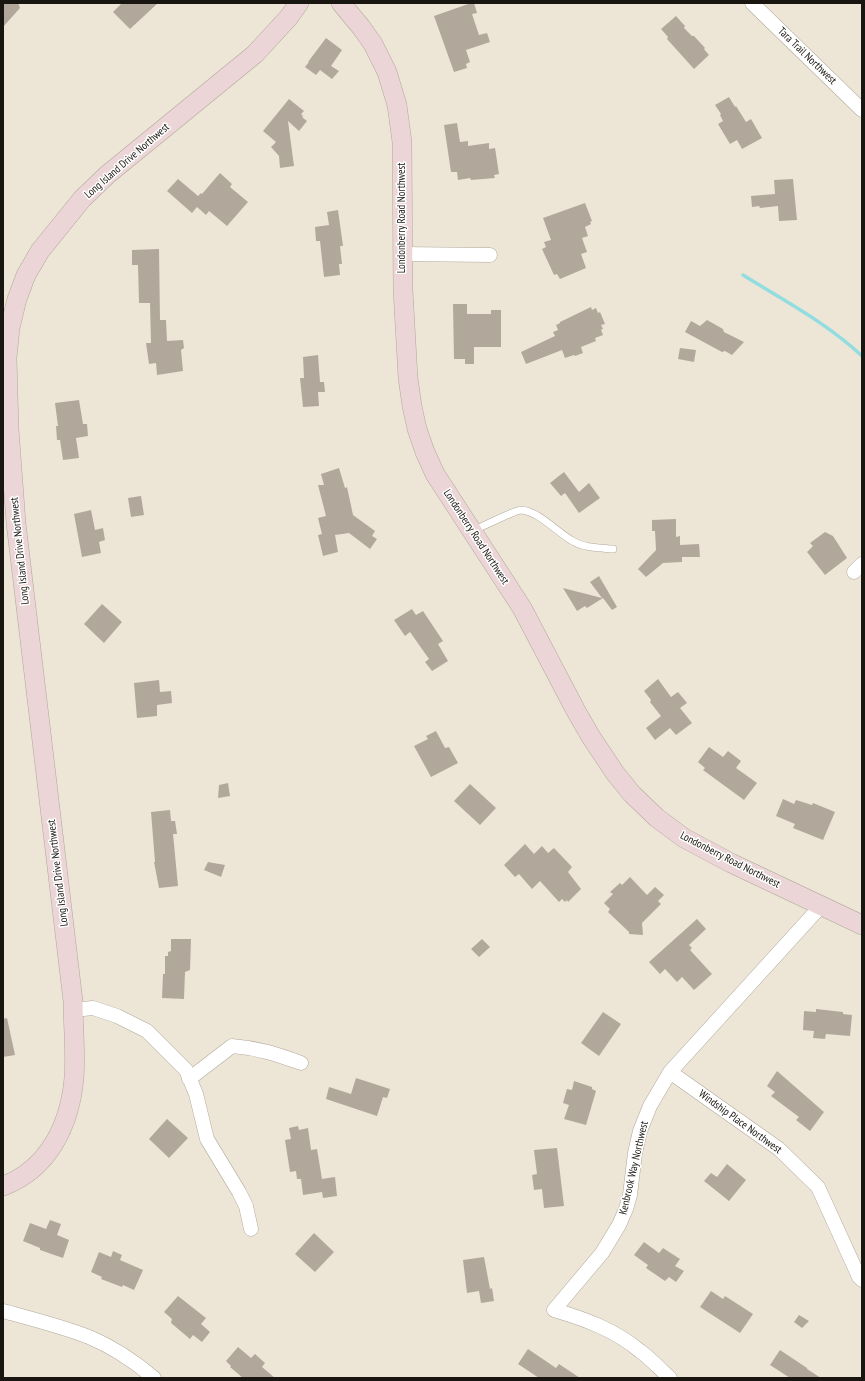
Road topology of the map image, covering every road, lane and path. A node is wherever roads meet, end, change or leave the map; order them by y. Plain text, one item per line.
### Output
1 (299, 3) edge
2 (341, 3) edge
3 (752, 3) edge
4 (862, 110) edge
5 (402, 254) junction
6 (490, 255) dead end
7 (472, 531) junction
8 (613, 549) dead end
9 (822, 906) junction
10 (862, 925) edge
11 (73, 1010) junction
12 (301, 1063) dead end
13 (670, 1072) junction
14 (189, 1079) junction
15 (3, 1186) edge
16 (251, 1229) dead end
17 (862, 1280) edge
18 (3, 1311) edge
19 (154, 1378) edge
20 (670, 1378) edge

1 - 11 street, Long Island Drive Northwest
2 - 5 street, Londonberry Road Northwest
3 - 4 street, Tara Trail Northwest
5 - 6 street
5 - 7 street, Londonberry Road Northwest
7 - 8 lane
7 - 9 street, Londonberry Road Northwest
9 - 10 street, Londonberry Road Northwest
9 - 13 street, Kenbrook Way Northwest
11 - 14 street
11 - 15 street, Long Island Drive Northwest
12 - 14 street
13 - 17 street, Windship Place Northwest
13 - 20 street, Kenbrook Way Northwest
14 - 16 street
18 - 19 street

